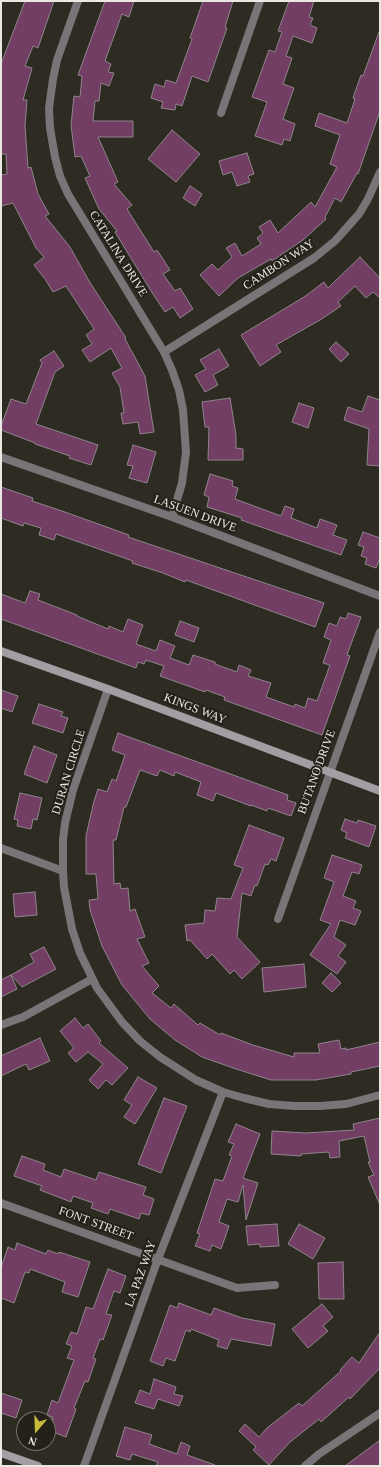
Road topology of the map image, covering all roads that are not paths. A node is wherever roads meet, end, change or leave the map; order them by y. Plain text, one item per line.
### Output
1 (78, 1) edge
2 (260, 1) edge
3 (221, 113) dead end
4 (380, 172) edge
5 (164, 352) junction
6 (1, 457) edge
7 (172, 517) junction
8 (380, 596) edge
9 (380, 632) edge
10 (1, 651) edge
11 (108, 689) junction
12 (329, 773) junction
13 (380, 791) edge
14 (1, 848) edge
15 (63, 871) junction
16 (278, 919) dead end
17 (92, 979) junction
18 (1, 1025) edge
19 (222, 1092) junction
20 (380, 1095) edge
21 (1, 1203) edge
22 (158, 1259) junction
23 (275, 1285) dead end
24 (380, 1413) edge
25 (1, 1453) edge
26 (38, 1466) edge
27 (84, 1466) edge
28 (305, 1466) edge

1 - 5 street, CATALINA DRIVE
2 - 3 street
4 - 5 street, CAMBON WAY
5 - 7 street, CATALINA DRIVE
6 - 7 street, LASUEN DRIVE
7 - 8 street, LASUEN DRIVE
9 - 12 street, BUTANO DRIVE
10 - 11 street, KINGS WAY
11 - 12 street, KINGS WAY
11 - 15 street, DURAN CIRCLE
12 - 13 street, KINGS WAY
12 - 16 street, BUTANO DRIVE
14 - 15 street
15 - 17 street, DURAN CIRCLE
17 - 18 street
17 - 19 street, DURAN CIRCLE
19 - 20 street, DURAN CIRCLE
19 - 22 street, LA PAZ WAY
21 - 22 street, FONT STREET
22 - 23 street, FONT STREET
22 - 27 street, LA PAZ WAY
24 - 28 street
25 - 26 street

